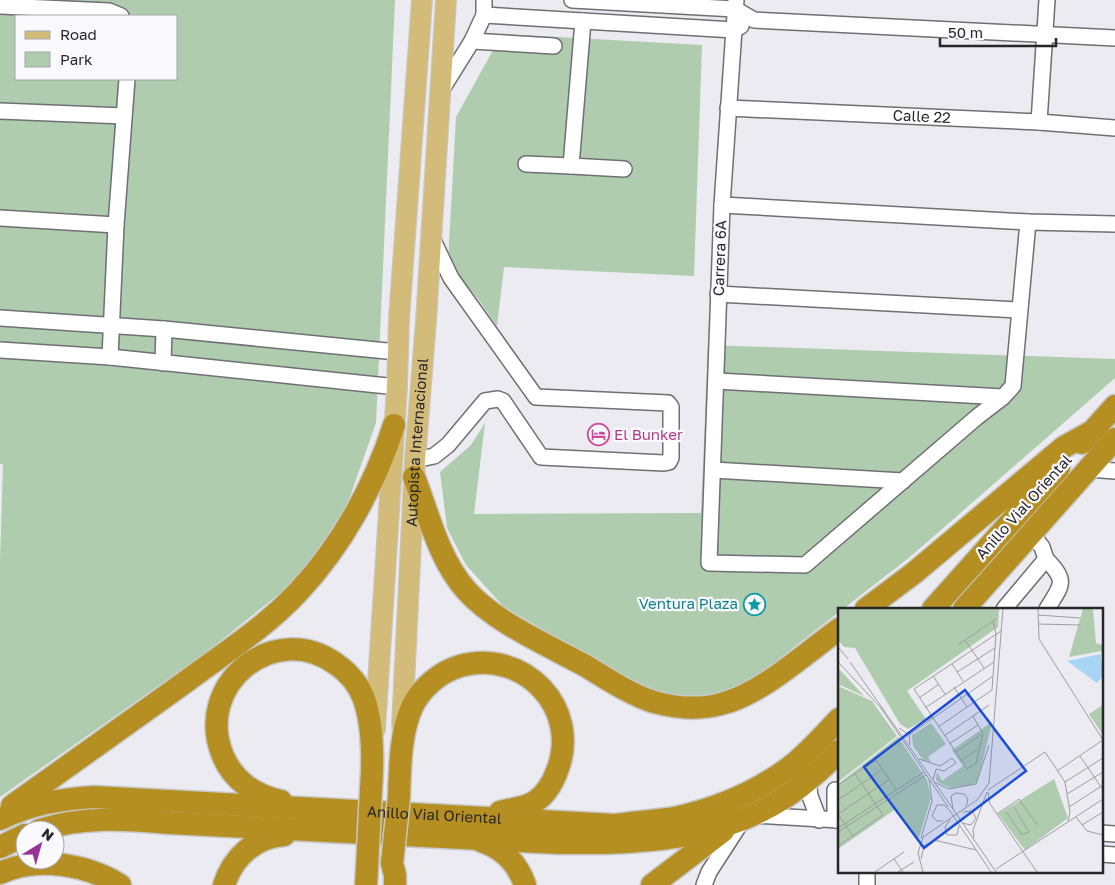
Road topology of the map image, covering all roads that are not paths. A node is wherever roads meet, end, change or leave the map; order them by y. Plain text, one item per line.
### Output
1 (422, 0) edge
2 (446, 0) edge
3 (484, 0) edge
4 (572, 0) edge
5 (1046, 0) edge
6 (735, 5) edge
7 (0, 6) edge
8 (119, 15) edge
9 (484, 15) junction
10 (754, 20) junction
11 (583, 21) junction
12 (734, 30) junction
13 (1045, 36) junction
14 (1115, 38) edge
15 (472, 41) junction
16 (554, 46) dead end
17 (127, 80) edge
18 (441, 90) junction
19 (728, 108) junction
20 (0, 111) edge
21 (124, 116) junction
22 (1039, 122) junction
23 (1115, 128) edge
24 (526, 164) dead end
25 (571, 166) junction
26 (624, 169) dead end
27 (722, 205) junction
28 (0, 218) edge
29 (1028, 222) junction
30 (1115, 224) edge
31 (116, 225) junction
32 (430, 234) junction
33 (718, 294) junction
34 (1019, 310) junction
35 (0, 318) edge
36 (111, 325) junction
37 (164, 329) junction
38 (0, 350) edge
39 (397, 352) junction
40 (110, 357) junction
41 (163, 363) junction
42 (717, 381) junction
43 (397, 387) junction
44 (1003, 397) junction
45 (1115, 406) edge
46 (394, 425) junction
47 (1092, 432) junction
48 (1115, 438) edge
49 (414, 469) junction
50 (1088, 469) junction
51 (713, 470) junction
52 (1115, 471) edge
53 (903, 481) junction
54 (1031, 533) junction
55 (1046, 559) junction
56 (867, 608) edge
57 (934, 608) edge
58 (965, 608) edge
59 (1005, 608) edge
60 (1048, 608) edge
61 (838, 630) edge
62 (838, 720) edge
63 (838, 752) edge
64 (373, 762) junction
65 (400, 766) junction
66 (811, 778) junction
67 (837, 790) edge
68 (0, 815) edge
69 (479, 818) junction
70 (0, 819) edge
71 (743, 819) junction
72 (325, 820) junction
73 (819, 820) junction
74 (837, 820) edge
75 (65, 824) edge
76 (1102, 833) edge
77 (1115, 834) edge
78 (463, 838) junction
79 (15, 840) edge
80 (0, 847) edge
81 (1102, 854) edge
82 (1115, 855) edge
83 (868, 872) edge
84 (0, 873) edge
85 (366, 876) edge
86 (394, 877) edge
87 (120, 885) edge
88 (224, 885) edge
89 (526, 885) edge
90 (652, 885) edge
91 (704, 885) edge
92 (867, 885) edge

1 - 39 main road, Autopista Internacional
2 - 18 main road, Autopista Internacional
3 - 9 street
4 - 6 street
5 - 13 street
6 - 10 street
6 - 12 street, Carrera 6A
7 - 8 street
9 - 11 street
9 - 15 street
10 - 12 street
10 - 13 street
11 - 12 street
11 - 25 street
12 - 19 street, Carrera 6A
13 - 14 street
13 - 22 street
15 - 16 street
15 - 18 street
17 - 21 street
18 - 32 main road, Autopista Internacional
19 - 22 street, Calle 22
19 - 27 street, Carrera 6A
20 - 21 street
21 - 31 street
22 - 23 street, Calle 22
24 - 25 street
25 - 26 street
27 - 29 street
27 - 33 street, Carrera 6A
28 - 31 street
29 - 30 street
29 - 34 street
31 - 36 street
32 - 49 main road, Autopista Internacional
32 - 49 street
33 - 34 street
33 - 42 street, Carrera 6A
34 - 44 street
35 - 36 street
36 - 37 street
36 - 40 street
37 - 39 street
37 - 41 street
38 - 40 street
39 - 43 main road, Autopista Internacional
40 - 41 street
41 - 43 street
42 - 44 street
42 - 51 street, Carrera 6A
43 - 46 main road, Autopista Internacional
44 - 53 street
45 - 47 highway, Anillo Vial Oriental
46 - 64 main road, Autopista Internacional
46 - 68 highway
47 - 56 highway
47 - 57 highway, Anillo Vial Oriental
48 - 50 highway, Anillo Vial Oriental
49 - 61 highway
49 - 65 main road, Autopista Internacional
50 - 52 street
50 - 54 highway, Anillo Vial Oriental
51 - 53 street
51 - 53 street, Carrera 6A
54 - 55 street
54 - 58 highway, Anillo Vial Oriental
55 - 59 street
55 - 60 street
62 - 69 highway, Anillo Vial Oriental
63 - 66 highway, Anillo Vial Oriental
64 - 72 highway
64 - 85 highway, Autopista Internacional, bridge
65 - 69 highway
65 - 86 highway, Autopista Internacional, bridge
66 - 67 street
66 - 71 highway, Anillo Vial Oriental
66 - 73 street
67 - 74 street
69 - 72 highway, Anillo Vial Oriental
70 - 72 highway, Anillo Vial Oriental
71 - 73 street
71 - 78 highway, Anillo Vial Oriental
71 - 90 highway
71 - 91 street
72 - 75 highway, Anillo Vial Oriental
72 - 78 highway, Anillo Vial Oriental
72 - 88 highway
73 - 74 street
76 - 77 street
78 - 89 highway
79 - 80 highway
81 - 82 street
83 - 92 street
84 - 87 highway

